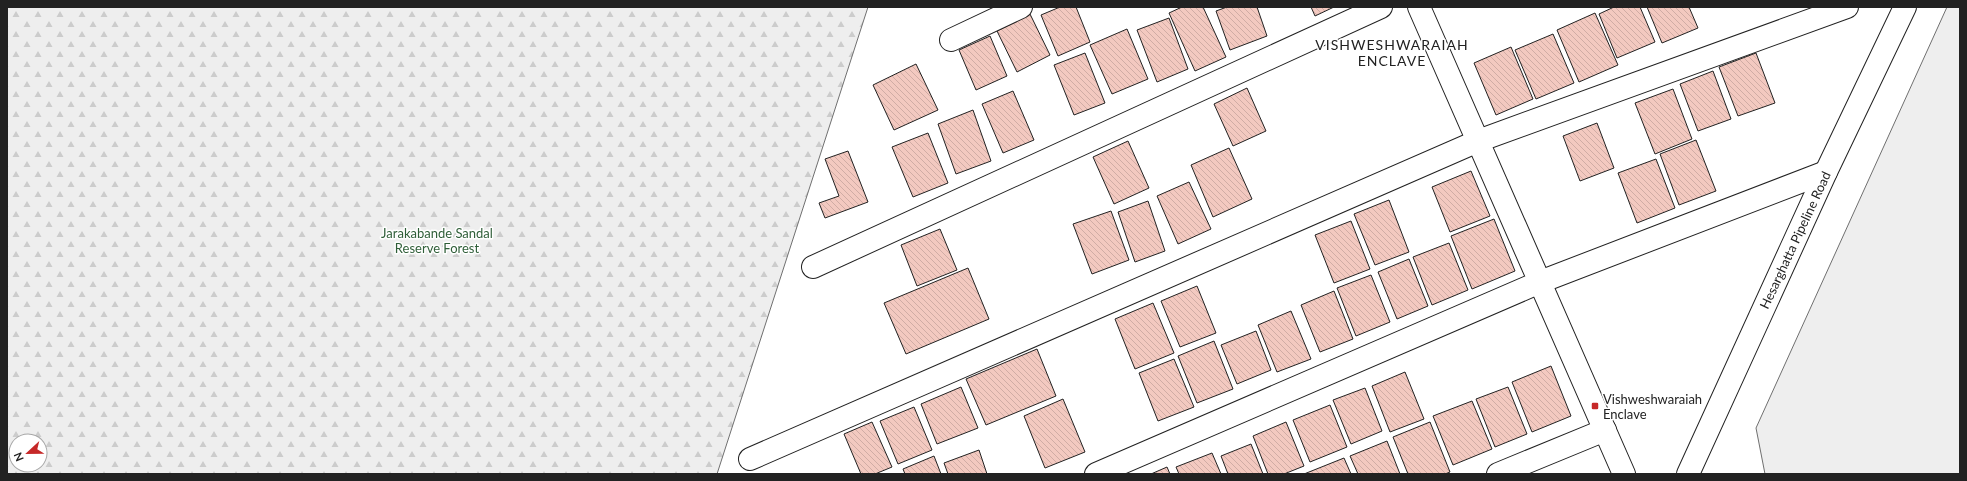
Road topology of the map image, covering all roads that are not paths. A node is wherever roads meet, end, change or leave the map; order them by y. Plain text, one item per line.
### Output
1 (1021, 7) edge
2 (1381, 7) edge
3 (1419, 7) edge
4 (1847, 7) edge
5 (1905, 7) edge
6 (951, 40) dead end
7 (1478, 141) junction
8 (1826, 172) junction
9 (813, 268) dead end
10 (1540, 282) junction
11 (1605, 430) junction
12 (750, 459) dead end
13 (1096, 474) edge
14 (1498, 474) edge
15 (1624, 474) edge
16 (1688, 474) edge

1 - 6 street
2 - 9 street
3 - 7 street
4 - 7 street
5 - 8 street, Hesarghatta Pipeline Road
7 - 10 street
7 - 12 street
8 - 10 street
8 - 16 street, Hesarghatta Pipeline Road
10 - 11 street
10 - 13 street
11 - 14 street
11 - 15 street

